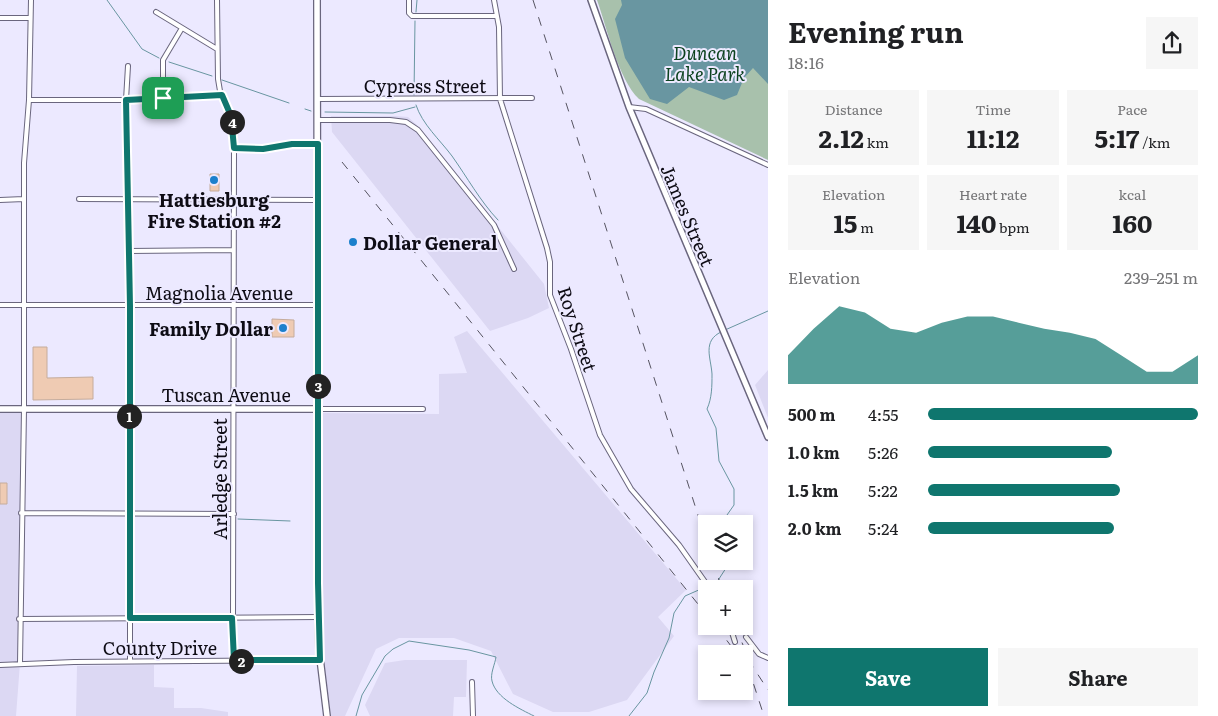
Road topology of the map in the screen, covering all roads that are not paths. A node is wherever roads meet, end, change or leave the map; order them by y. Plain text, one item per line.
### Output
1 (31, 0) edge
2 (217, 0) edge
3 (318, 0) edge
4 (409, 0) edge
5 (494, 0) edge
6 (591, 0) edge
7 (156, 12) dead end
8 (497, 16) junction
9 (0, 18) edge
10 (30, 18) junction
11 (182, 28) junction
12 (217, 48) junction
13 (128, 66) dead end
14 (222, 95) junction
15 (163, 98) junction
16 (500, 98) junction
17 (532, 98) dead end
18 (318, 99) junction
19 (29, 100) junction
20 (126, 100) junction
21 (629, 107) junction
22 (318, 120) junction
23 (318, 144) junction
24 (234, 148) junction
25 (768, 165) edge
26 (128, 198) junction
27 (24, 199) junction
28 (79, 199) dead end
29 (0, 200) edge
30 (233, 200) junction
31 (318, 200) junction
32 (232, 250) junction
33 (129, 251) junction
34 (514, 269) dead end
35 (0, 305) edge
36 (23, 305) junction
37 (232, 305) junction
38 (318, 305) junction
39 (130, 306) junction
40 (24, 409) junction
41 (233, 409) junction
42 (318, 409) junction
43 (423, 409) dead end
44 (0, 410) edge
45 (128, 410) junction
46 (768, 437) edge
47 (21, 514) junction
48 (130, 514) junction
49 (234, 514) junction
50 (705, 580) edge
51 (130, 618) junction
52 (232, 618) junction
53 (318, 618) junction
54 (19, 619) junction
55 (733, 635) edge
56 (746, 637) dead end
57 (735, 642) dead end
58 (768, 658) edge
59 (234, 660) junction
60 (320, 660) junction
61 (130, 661) junction
62 (20, 663) junction
63 (0, 665) edge
64 (472, 682) dead end
65 (327, 716) edge
66 (473, 716) edge

1 - 10 street
2 - 12 street, Arledge Street
3 - 18 main road
4 - 8 street
5 - 8 street, Roy Street
6 - 21 street, James Street
7 - 11 street
8 - 16 street, Roy Street
9 - 10 street
10 - 19 street
11 - 12 street
11 - 15 street
12 - 14 street, Arledge Street
13 - 20 street
14 - 15 street
14 - 24 street, Arledge Street
15 - 20 street
16 - 17 street, Cypress Street
16 - 18 street, Cypress Street
16 - 50 street, Roy Street
18 - 22 main road
19 - 20 street
19 - 27 street
20 - 26 street
21 - 25 street
21 - 46 street, James Street
22 - 23 main road
22 - 34 street
23 - 24 street
23 - 31 main road
24 - 30 street, Arledge Street
26 - 28 street
26 - 30 street
26 - 33 street
27 - 29 street
27 - 36 street
30 - 31 street
30 - 32 street, Arledge Street
31 - 38 main road
32 - 33 street
32 - 37 street, Arledge Street
33 - 39 street
35 - 36 street, Magnolia Avenue
36 - 39 street, Magnolia Avenue
36 - 40 street
37 - 38 street, Magnolia Avenue
37 - 39 street, Magnolia Avenue
37 - 41 street, Arledge Street
38 - 42 main road
39 - 45 street
40 - 44 main road, Tuscan Avenue
40 - 45 main road, Tuscan Avenue
40 - 47 street
41 - 42 main road, Tuscan Avenue
41 - 45 main road, Tuscan Avenue
41 - 49 street, Arledge Street
42 - 43 street, Tuscan Avenue
42 - 53 main road
45 - 48 street
47 - 48 street
47 - 54 street
48 - 49 street
48 - 51 street
49 - 52 street, Arledge Street
51 - 52 street
51 - 54 street
51 - 61 street
52 - 53 street
52 - 59 street, Arledge Street
53 - 60 main road
54 - 62 street
55 - 57 street
56 - 58 street
59 - 60 street, County Drive
59 - 61 street, County Drive
60 - 65 main road
61 - 62 street, County Drive
62 - 63 street, County Drive
64 - 66 street

